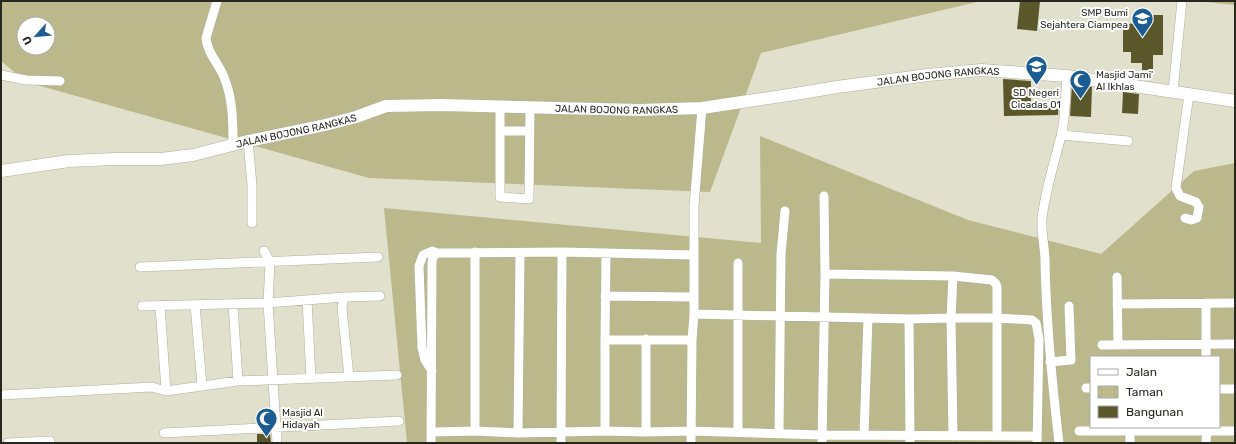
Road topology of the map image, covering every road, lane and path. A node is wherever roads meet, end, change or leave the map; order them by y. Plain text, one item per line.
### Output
1 (217, 1) edge
2 (1182, 1) edge
3 (1, 75) edge
4 (1067, 76) junction
5 (60, 81) dead end
6 (1173, 91) junction
7 (1189, 94) junction
8 (1235, 101) edge
9 (500, 106) junction
10 (530, 106) junction
11 (702, 108) junction
12 (500, 131) junction
13 (530, 131) junction
14 (1061, 135) junction
15 (248, 141) junction
16 (1128, 141) dead end
17 (233, 145) junction
18 (1, 171) edge
19 (824, 196) dead end
20 (785, 210) dead end
21 (1185, 218) dead end
22 (252, 223) dead end
23 (264, 251) dead end
24 (437, 252) junction
25 (474, 252) junction
26 (562, 252) junction
27 (520, 253) junction
28 (606, 254) junction
29 (694, 255) junction
30 (378, 257) dead end
31 (270, 262) junction
32 (738, 263) dead end
33 (140, 267) dead end
34 (825, 274) junction
35 (952, 276) junction
36 (1117, 277) dead end
37 (380, 296) dead end
38 (605, 296) junction
39 (344, 297) junction
40 (693, 297) junction
41 (307, 300) junction
42 (268, 303) junction
43 (1235, 303) edge
44 (233, 304) junction
45 (1117, 304) junction
46 (1206, 304) junction
47 (195, 305) junction
48 (142, 306) dead end
49 (160, 306) junction
50 (1069, 306) dead end
51 (694, 314) junction
52 (737, 316) junction
53 (781, 316) junction
54 (824, 316) junction
55 (868, 318) junction
56 (951, 318) junction
57 (997, 318) junction
58 (909, 319) junction
59 (646, 339) junction
60 (605, 340) junction
61 (692, 340) junction
62 (1118, 344) junction
63 (1206, 344) junction
64 (1235, 344) edge
65 (1102, 345) dead end
66 (1206, 356) edge
67 (1050, 362) junction
68 (432, 371) junction
69 (397, 375) dead end
70 (349, 377) junction
71 (311, 378) junction
72 (273, 380) junction
73 (238, 381) junction
74 (202, 385) junction
75 (1220, 388) edge
76 (1235, 389) edge
77 (166, 390) junction
78 (1, 395) edge
79 (399, 421) dead end
80 (276, 427) junction
81 (1130, 429) edge
82 (1207, 429) edge
83 (1079, 430) dead end
84 (475, 431) junction
85 (605, 431) junction
86 (691, 431) junction
87 (1235, 431) edge
88 (432, 432) junction
89 (561, 432) junction
90 (646, 432) junction
91 (738, 432) junction
92 (164, 433) dead end
93 (518, 433) junction
94 (779, 433) junction
95 (864, 435) junction
96 (953, 436) junction
97 (997, 436) junction
98 (822, 439) edge
99 (910, 439) edge
100 (1037, 440) edge
101 (50, 441) dead end
102 (8, 443) edge
103 (277, 443) edge
104 (431, 443) edge
105 (561, 443) edge
106 (691, 443) edge
107 (1059, 443) edge
108 (1130, 443) edge
109 (1206, 443) edge

1 - 17 street
2 - 6 street
3 - 5 street
4 - 6 main road, JALAN BOJONG RANGKAS
4 - 11 main road, JALAN BOJONG RANGKAS
4 - 14 street
6 - 7 main road, JALAN BOJONG RANGKAS
7 - 8 main road, JALAN BOJONG RANGKAS
7 - 21 street
9 - 10 main road, JALAN BOJONG RANGKAS
9 - 12 street
9 - 15 main road, JALAN BOJONG RANGKAS
10 - 11 main road, JALAN BOJONG RANGKAS
10 - 13 street
11 - 29 street
12 - 13 street
12 - 13 street
14 - 16 street
14 - 67 street
15 - 17 main road, JALAN BOJONG RANGKAS
15 - 22 street
17 - 18 main road, JALAN BOJONG RANGKAS
19 - 34 street
20 - 53 street
23 - 31 street
24 - 25 street
24 - 68 street
24 - 68 street
25 - 27 street
25 - 84 street
26 - 27 street
26 - 28 street
26 - 89 street
27 - 93 street
28 - 29 street
28 - 38 street
29 - 40 street
30 - 31 street
31 - 33 street
31 - 42 street
32 - 52 street
34 - 35 street
34 - 54 street
35 - 56 street
35 - 57 street
36 - 45 street
37 - 39 street
38 - 40 street
38 - 60 street
39 - 41 street
39 - 70 street
40 - 51 street
41 - 42 street
41 - 71 street
42 - 44 street
42 - 72 street
43 - 46 street
44 - 47 street
44 - 73 street
45 - 46 street
45 - 62 street
46 - 63 street
47 - 49 street
47 - 74 street
48 - 49 street
49 - 77 street
50 - 67 street
51 - 52 street
51 - 61 street
52 - 53 street
52 - 91 street
53 - 54 street
53 - 94 street
54 - 55 street
54 - 98 street
55 - 58 street
55 - 95 street
56 - 57 street
56 - 58 street
56 - 96 street
57 - 97 street
57 - 100 street
58 - 99 street
59 - 60 street
59 - 61 street
59 - 90 street
60 - 85 street
61 - 86 street
62 - 63 street
62 - 65 street
63 - 64 street
63 - 66 street
67 - 107 street
68 - 88 street
69 - 70 street
70 - 71 street
71 - 72 street
72 - 73 street
72 - 80 street
73 - 74 street
74 - 77 street
75 - 76 street
77 - 78 street
79 - 80 street
80 - 92 street
80 - 103 street
81 - 82 street
81 - 83 street
81 - 108 street
82 - 87 street
82 - 109 street
84 - 88 street
84 - 93 street
85 - 89 street
85 - 90 street
86 - 90 street
86 - 91 street
86 - 106 street
88 - 104 street
89 - 93 street
89 - 105 street
91 - 94 street
94 - 98 street
95 - 98 street
95 - 99 street
96 - 97 street
96 - 99 street
97 - 100 street
101 - 102 street

